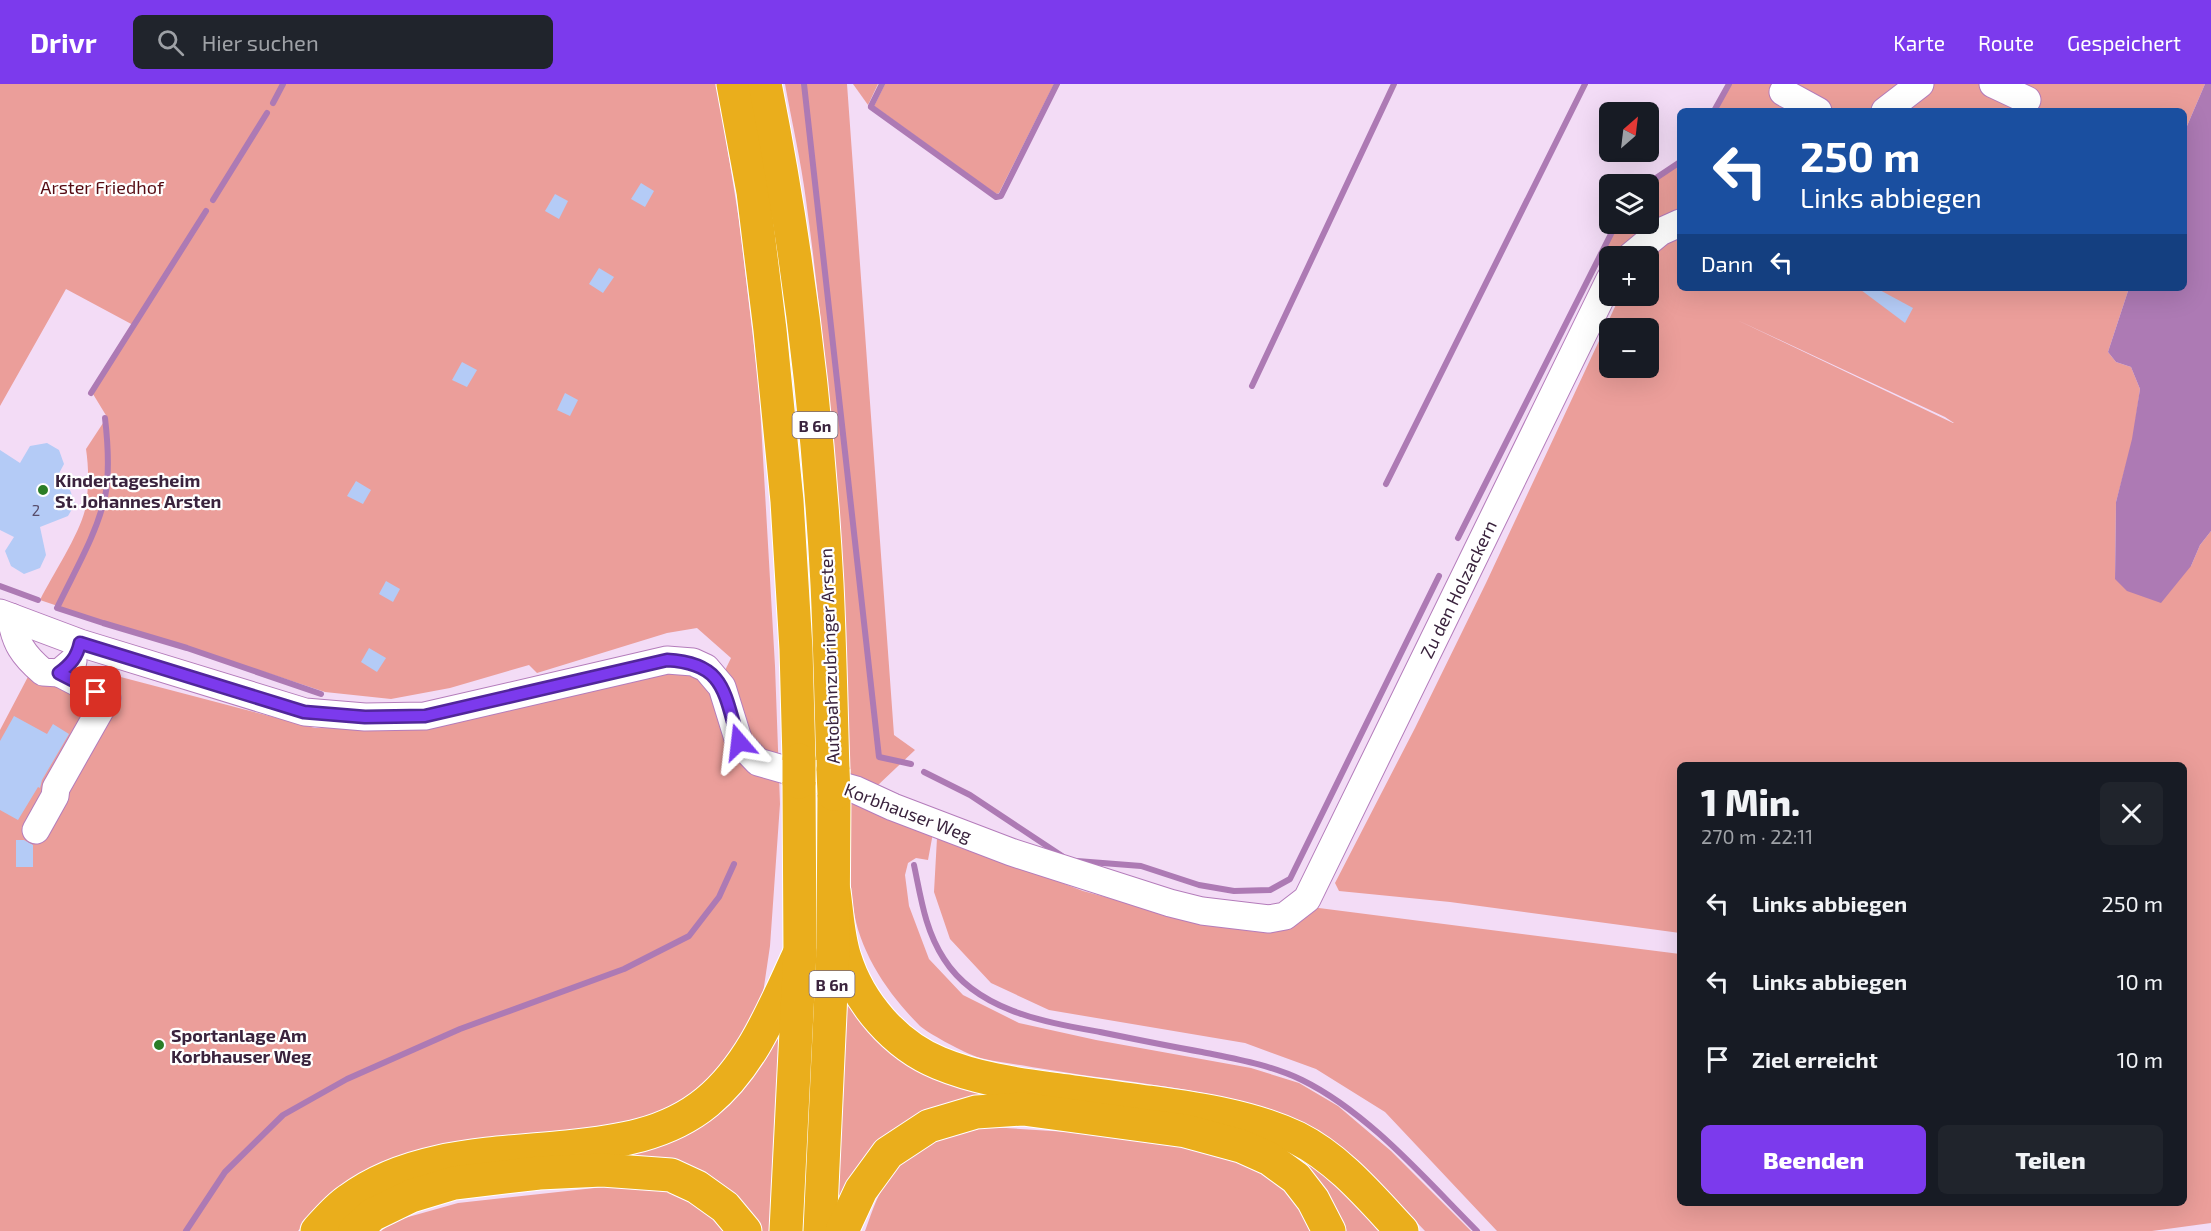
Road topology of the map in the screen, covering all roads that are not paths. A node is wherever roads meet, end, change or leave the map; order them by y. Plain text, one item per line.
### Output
1 (733, 84) edge
2 (765, 84) edge
3 (1920, 84) edge
4 (1993, 84) edge
5 (1781, 96) edge
6 (2026, 100) dead end
7 (1811, 108) edge
8 (1889, 108) edge
9 (1677, 224) edge
10 (1643, 246) edge
11 (1599, 302) edge
12 (5, 615) edge
13 (70, 639) junction
14 (59, 673) junction
15 (36, 831) dead end
16 (834, 891) junction
17 (1307, 899) joint
18 (800, 952) junction
19 (317, 1231) edge
20 (355, 1231) edge
21 (744, 1231) edge
22 (786, 1231) edge
23 (820, 1231) edge
24 (842, 1231) edge
25 (1329, 1231) edge
26 (1402, 1231) edge

1 - 18 highway, Autobahnzubringer Arsten / B 6n
2 - 16 highway, Autobahnzubringer Arsten / B 6n
3 - 8 street
4 - 6 street
5 - 7 street
9 - 10 street
11 - 17 street, Zu den Holzackern
12 - 13 street, Korbhauser Weg
12 - 14 street
13 - 14 street
13 - 17 street, Korbhauser Weg
14 - 15 street
16 - 23 highway, Autobahnzubringer Arsten / B 6n
16 - 26 highway
18 - 19 highway
18 - 22 highway, Autobahnzubringer Arsten / B 6n
20 - 21 highway
24 - 25 highway

